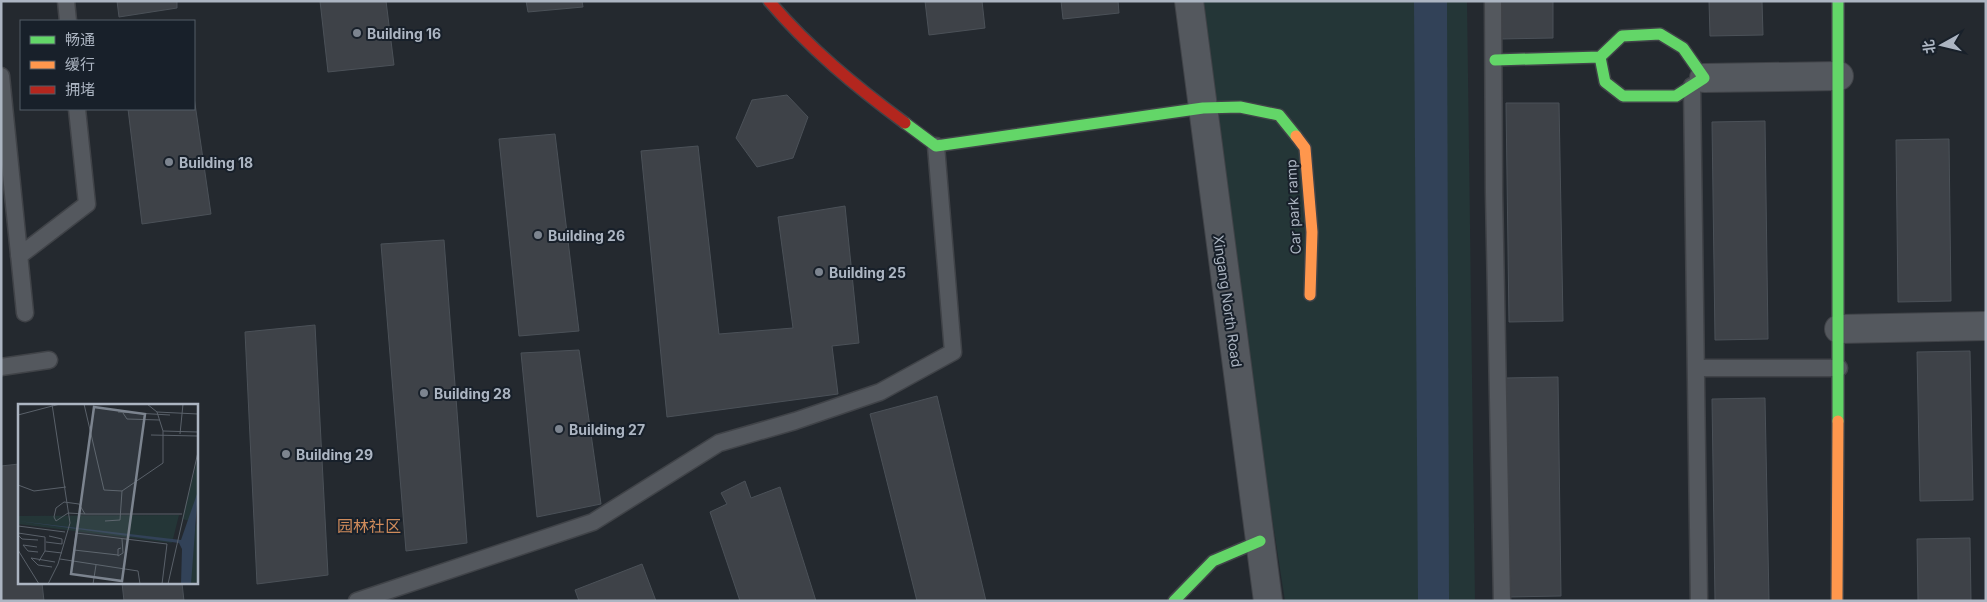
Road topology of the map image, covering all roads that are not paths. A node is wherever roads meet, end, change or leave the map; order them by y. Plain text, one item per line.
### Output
1 (66, 1) edge
2 (769, 1) edge
3 (1189, 1) edge
4 (1494, 1) edge
5 (1838, 1) edge
6 (68, 20) edge
7 (1600, 57) junction
8 (1495, 60) junction
9 (1, 76) edge
10 (1839, 76) junction
11 (1698, 82) junction
12 (1203, 108) junction
13 (77, 110) edge
14 (936, 146) junction
15 (19, 256) junction
16 (1310, 295) dead end
17 (25, 313) dead end
18 (1986, 326) edge
19 (1839, 329) junction
20 (48, 360) dead end
21 (1, 367) edge
22 (1696, 368) junction
23 (1839, 368) junction
24 (1260, 541) junction
25 (358, 601) edge
26 (1174, 601) edge
27 (1268, 601) edge
28 (1502, 601) edge
29 (1699, 601) edge
30 (1837, 601) edge

1 - 6 lane
2 - 14 street
3 - 12 street, Xingang North Road
4 - 8 lane
5 - 10 street
7 - 8 street
7 - 11 street
7 - 11 street
8 - 28 lane
9 - 15 lane
10 - 11 street
10 - 19 street
11 - 22 lane
12 - 14 street, Car park ramp
12 - 16 street, Car park ramp
12 - 24 street, Xingang North Road
13 - 15 lane
14 - 25 lane
15 - 17 lane
18 - 19 street
19 - 23 street
20 - 21 lane
22 - 23 lane
22 - 29 lane
23 - 30 street
24 - 26 street
24 - 27 street, Xingang North Road

